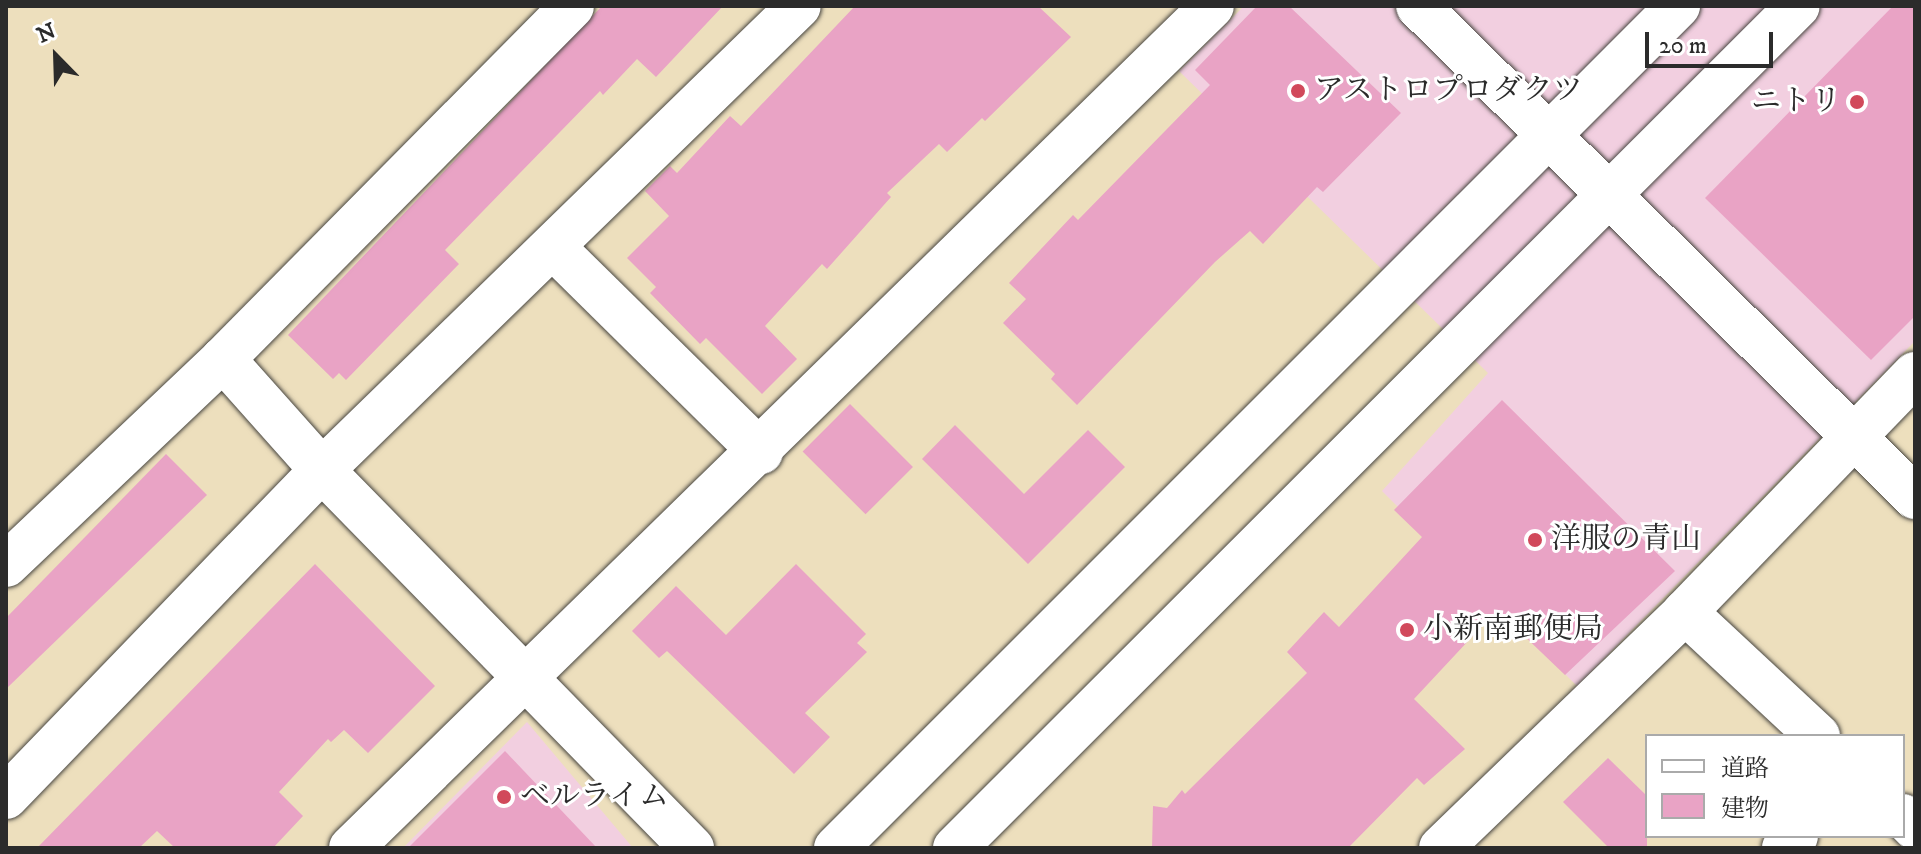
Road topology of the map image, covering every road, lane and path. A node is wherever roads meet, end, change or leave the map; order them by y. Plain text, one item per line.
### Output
1 (572, 6) edge
2 (799, 6) edge
3 (1212, 6) edge
4 (1418, 6) edge
5 (1678, 6) edge
6 (1798, 6) edge
7 (1550, 134) junction
8 (1609, 194) junction
9 (553, 247) junction
10 (223, 359) junction
11 (1915, 374) edge
12 (1854, 436) junction
13 (761, 452) junction
14 (322, 470) junction
15 (1915, 497) edge
16 (6, 565) edge
17 (1685, 612) junction
18 (525, 677) junction
19 (1816, 734) edge
20 (6, 797) edge
21 (351, 848) edge
22 (692, 848) edge
23 (836, 848) edge
24 (955, 848) edge
25 (1441, 848) edge

1 - 10 street
2 - 9 street
3 - 13 street
4 - 7 street
5 - 7 street
6 - 8 street
7 - 8 street
7 - 23 street
8 - 12 street
8 - 24 street
9 - 13 street
9 - 14 street
10 - 14 street
10 - 16 street
11 - 12 street
12 - 15 street
12 - 17 street
13 - 18 street
14 - 18 street
14 - 20 street
17 - 19 street
17 - 25 street
18 - 21 street
18 - 22 street

